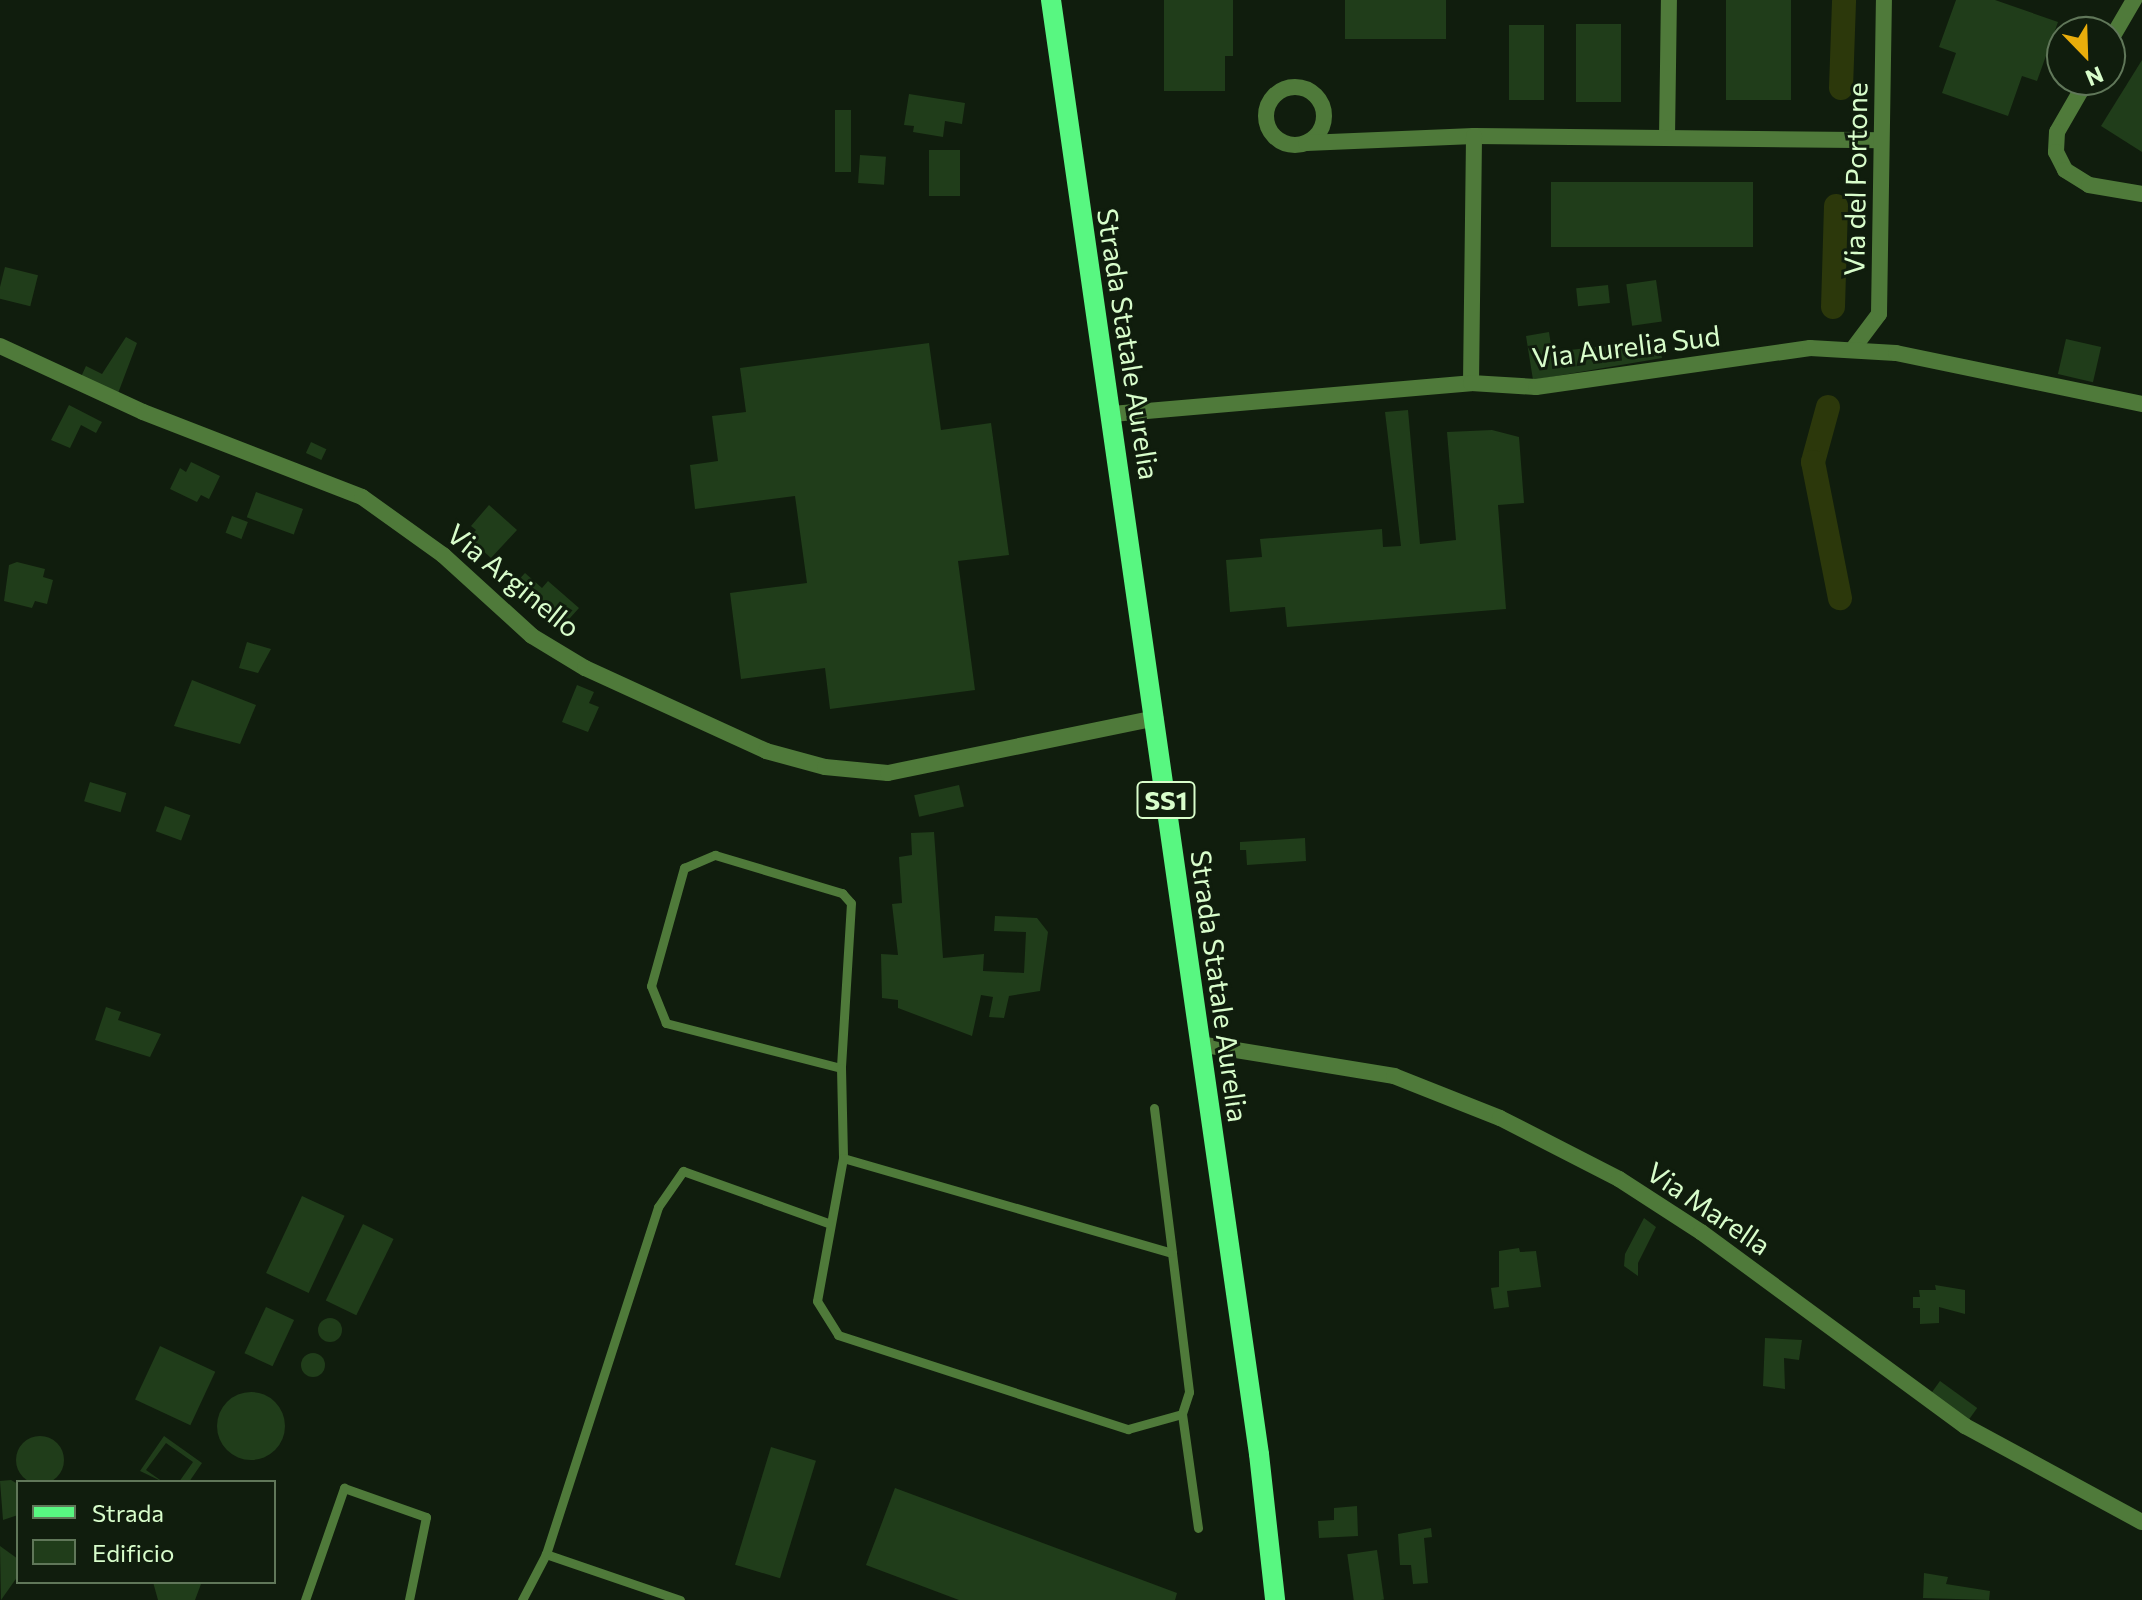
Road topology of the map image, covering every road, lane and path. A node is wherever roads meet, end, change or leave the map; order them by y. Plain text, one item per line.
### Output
1 (1051, 0) edge
2 (1669, 0) edge
3 (1884, 0) edge
4 (2078, 96) edge
5 (1474, 136) junction
6 (1667, 138) junction
7 (1881, 140) junction
8 (1306, 143) dead end
9 (2142, 194) edge
10 (0, 346) edge
11 (1852, 350) junction
12 (1471, 383) junction
13 (2142, 404) edge
14 (1112, 414) junction
15 (1155, 718) junction
16 (1199, 1044) junction
17 (841, 1068) junction
18 (1154, 1108) dead end
19 (843, 1158) junction
20 (828, 1223) junction
21 (1172, 1253) junction
22 (1182, 1414) junction
23 (2142, 1522) edge
24 (1198, 1528) dead end
25 (546, 1554) junction
26 (305, 1600) edge
27 (409, 1600) edge
28 (522, 1600) edge
29 (680, 1600) edge
30 (1275, 1600) edge

1 - 14 main road, Strada Statale Aurelia / SS1
2 - 6 street
3 - 7 street, Via del Portone
4 - 9 street
5 - 6 street
5 - 8 street
5 - 12 street
6 - 7 street
7 - 11 street, Via del Portone
10 - 15 street, Via Arginello
11 - 12 street, Via Aurelia Sud
11 - 13 street, Via Aurelia Sud
12 - 14 street, Via Aurelia Sud
14 - 15 main road, Strada Statale Aurelia / SS1
15 - 16 main road, Strada Statale Aurelia / SS1
16 - 23 street, Via Marella
16 - 30 main road, Strada Statale Aurelia / SS1
17 - 17 lane
17 - 19 lane
18 - 21 lane
19 - 20 lane
19 - 21 lane
20 - 22 lane
20 - 25 lane
21 - 22 lane
22 - 24 lane
25 - 28 lane
25 - 29 lane
26 - 27 lane

